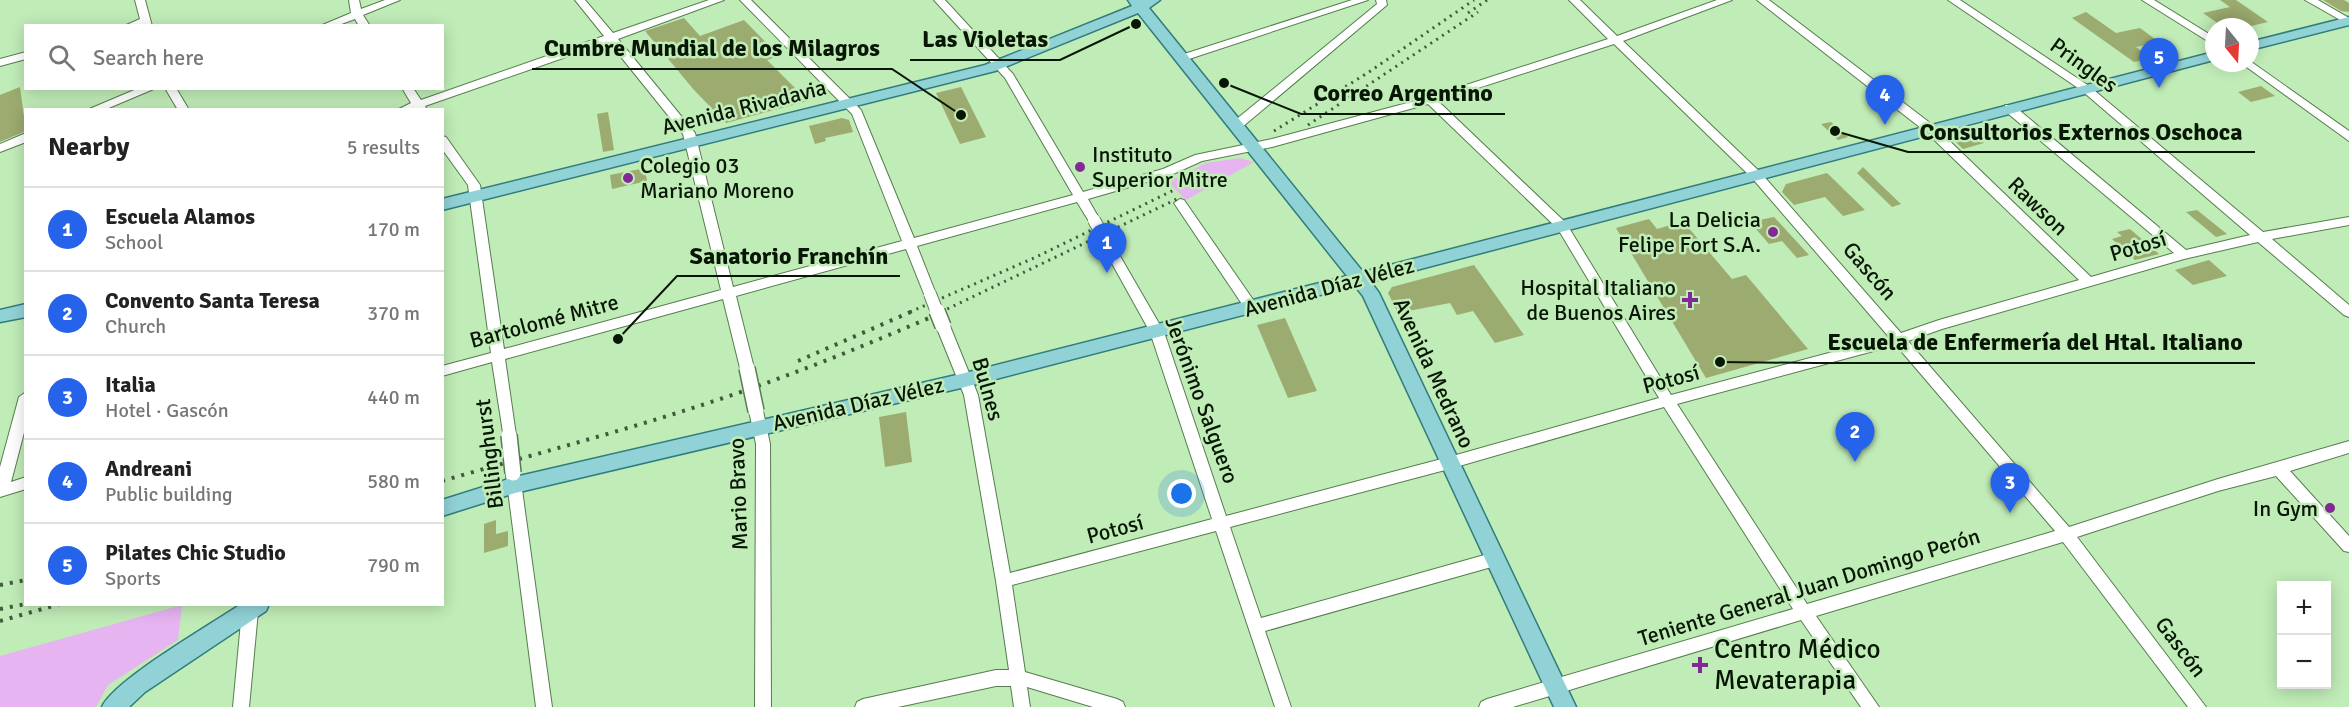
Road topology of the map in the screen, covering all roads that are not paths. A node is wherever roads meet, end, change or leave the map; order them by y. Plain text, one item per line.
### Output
1 (140, 0) edge
2 (354, 0) edge
3 (395, 0) edge
4 (580, 0) edge
5 (719, 0) edge
6 (745, 0) edge
7 (939, 0) edge
8 (1363, 0) edge
9 (1381, 0) edge
10 (1574, 0) edge
11 (1727, 0) edge
12 (1762, 0) edge
13 (1953, 0) edge
14 (2147, 0) edge
15 (2310, 0) edge
16 (1143, 2) edge
17 (357, 14) junction
18 (2349, 21) edge
19 (146, 23) edge
20 (330, 24) edge
21 (364, 24) edge
22 (2205, 36) edge
23 (611, 37) junction
24 (1615, 40) junction
25 (2259, 44) edge
26 (24, 57) edge
27 (1182, 58) junction
28 (2205, 58) edge
29 (0, 63) edge
30 (999, 65) junction
31 (2259, 72) edge
32 (2085, 88) junction
33 (146, 90) edge
34 (171, 90) edge
35 (408, 90) edge
36 (1430, 100) junction
37 (847, 104) junction
38 (104, 107) edge
39 (420, 107) edge
40 (183, 108) edge
41 (2009, 108) junction
42 (1237, 126) junction
43 (1930, 129) junction
44 (2349, 137) edge
45 (24, 138) edge
46 (444, 143) edge
47 (691, 143) junction
48 (1255, 147) junction
49 (0, 148) edge
50 (1756, 175) junction
51 (1080, 196) junction
52 (476, 197) junction
53 (1180, 203) dead end
54 (444, 205) edge
55 (2349, 221) edge
56 (1562, 226) junction
57 (2261, 237) junction
58 (909, 244) junction
59 (2184, 255) junction
60 (1361, 279) junction
61 (2089, 283) junction
62 (729, 293) junction
63 (1251, 308) junction
64 (24, 310) edge
65 (2349, 312) edge
66 (0, 316) edge
67 (1157, 332) junction
68 (1900, 339) junction
69 (499, 355) junction
70 (444, 370) edge
71 (965, 380) junction
72 (1667, 401) junction
73 (24, 405) edge
74 (758, 419) junction
75 (2349, 447) edge
76 (1449, 463) junction
77 (2279, 470) junction
78 (514, 479) junction
79 (24, 484) edge
80 (1, 490) edge
81 (444, 507) edge
82 (1221, 522) junction
83 (2067, 534) junction
84 (2349, 546) edge
85 (1495, 560) junction
86 (1004, 581) junction
87 (254, 608) edge
88 (1803, 611) junction
89 (1257, 626) junction
90 (1018, 678) junction
91 (1556, 686) junction
92 (113, 707) edge
93 (241, 707) edge
94 (544, 707) edge
95 (763, 707) edge
96 (863, 707) edge
97 (1022, 707) edge
98 (1117, 707) edge
99 (1284, 707) edge
100 (1487, 707) edge
101 (1565, 707) edge
102 (1871, 707) edge
103 (2198, 707) edge

1 - 19 street
2 - 17 street
3 - 17 street
4 - 23 street, Mario Bravo
5 - 23 street
6 - 37 street, Bulnes
7 - 30 street, Jerónimo Salguero
8 - 27 street
9 - 42 street
10 - 24 street, Gascón
11 - 24 street, Bartolomé Mitre
12 - 43 street, Rawson
13 - 32 street, Pringles
14 - 22 street
15 - 18 street
16 - 27 main road, Avenida Medrano
16 - 30 main road, Avenida Rivadavia
17 - 20 street
17 - 21 street
18 - 25 main road
23 - 39 street
23 - 47 street, Mario Bravo
24 - 36 street, Bartolomé Mitre
24 - 50 street, Gascón
26 - 29 street
27 - 42 main road, Avenida Medrano
28 - 32 main road, Avenida Díaz Vélez
30 - 37 main road, Avenida Rivadavia
30 - 51 street, Jerónimo Salguero
31 - 44 street
32 - 41 main road, Avenida Díaz Vélez
32 - 57 street, Pringles
33 - 38 street
34 - 40 street
35 - 39 street
36 - 48 street, Bartolomé Mitre
36 - 56 street
37 - 47 main road, Avenida Rivadavia
37 - 58 street, Bulnes
41 - 43 main road, Avenida Díaz Vélez
41 - 59 street
42 - 48 main road, Avenida Medrano
43 - 50 main road, Avenida Díaz Vélez
43 - 61 street, Rawson
45 - 49 street
46 - 52 street, Billinghurst
47 - 52 main road, Avenida Rivadavia
47 - 62 street, Mario Bravo
48 - 51 street, Bartolomé Mitre
48 - 60 main road, Avenida Medrano
50 - 56 main road, Avenida Díaz Vélez
50 - 68 street, Gascón
51 - 58 street, Bartolomé Mitre
51 - 67 street, Jerónimo Salguero, bridge
52 - 54 main road, Avenida Rivadavia
52 - 69 street, Billinghurst
53 - 63 street
55 - 57 street, Potosí
56 - 60 main road, Avenida Díaz Vélez
56 - 72 street
57 - 59 street, Potosí
57 - 65 street, Pringles
58 - 62 street, Bartolomé Mitre
58 - 71 street, Bulnes, bridge
59 - 61 street, Potosí
60 - 63 main road, Avenida Díaz Vélez
60 - 76 main road, Avenida Medrano
61 - 68 street, Potosí
62 - 69 street, Bartolomé Mitre
62 - 74 street, Mario Bravo, bridge
63 - 67 main road, Avenida Díaz Vélez
64 - 66 main road
67 - 71 main road, Avenida Díaz Vélez
67 - 82 street, Jerónimo Salguero
68 - 72 street, Potosí
68 - 83 street, Gascón
69 - 70 street, Bartolomé Mitre
69 - 78 street, Billinghurst, bridge
71 - 74 main road, Avenida Díaz Vélez
71 - 86 street, Bulnes
72 - 76 street, Potosí
72 - 88 street
73 - 80 street
74 - 78 main road, Avenida Díaz Vélez
74 - 95 street, Mario Bravo
75 - 77 street, Teniente General Juan Domingo Perón
76 - 82 street, Potosí
76 - 85 main road, Avenida Medrano
77 - 83 street, Teniente General Juan Domingo Perón
77 - 84 street
78 - 81 main road, Avenida Díaz Vélez
78 - 94 street, Billinghurst
79 - 80 street
82 - 86 street, Potosí
82 - 89 street, Jerónimo Salguero
83 - 88 street, Teniente General Juan Domingo Perón
83 - 103 street, Gascón
85 - 89 street
85 - 91 main road, Avenida Medrano
86 - 90 street, Bulnes
87 - 92 main road
87 - 93 street
88 - 91 street, Teniente General Juan Domingo Perón
88 - 102 street
89 - 99 street, Jerónimo Salguero
90 - 96 street
90 - 97 street, Bulnes
90 - 98 street
91 - 100 street, Teniente General Juan Domingo Perón
91 - 101 main road, Avenida Medrano

